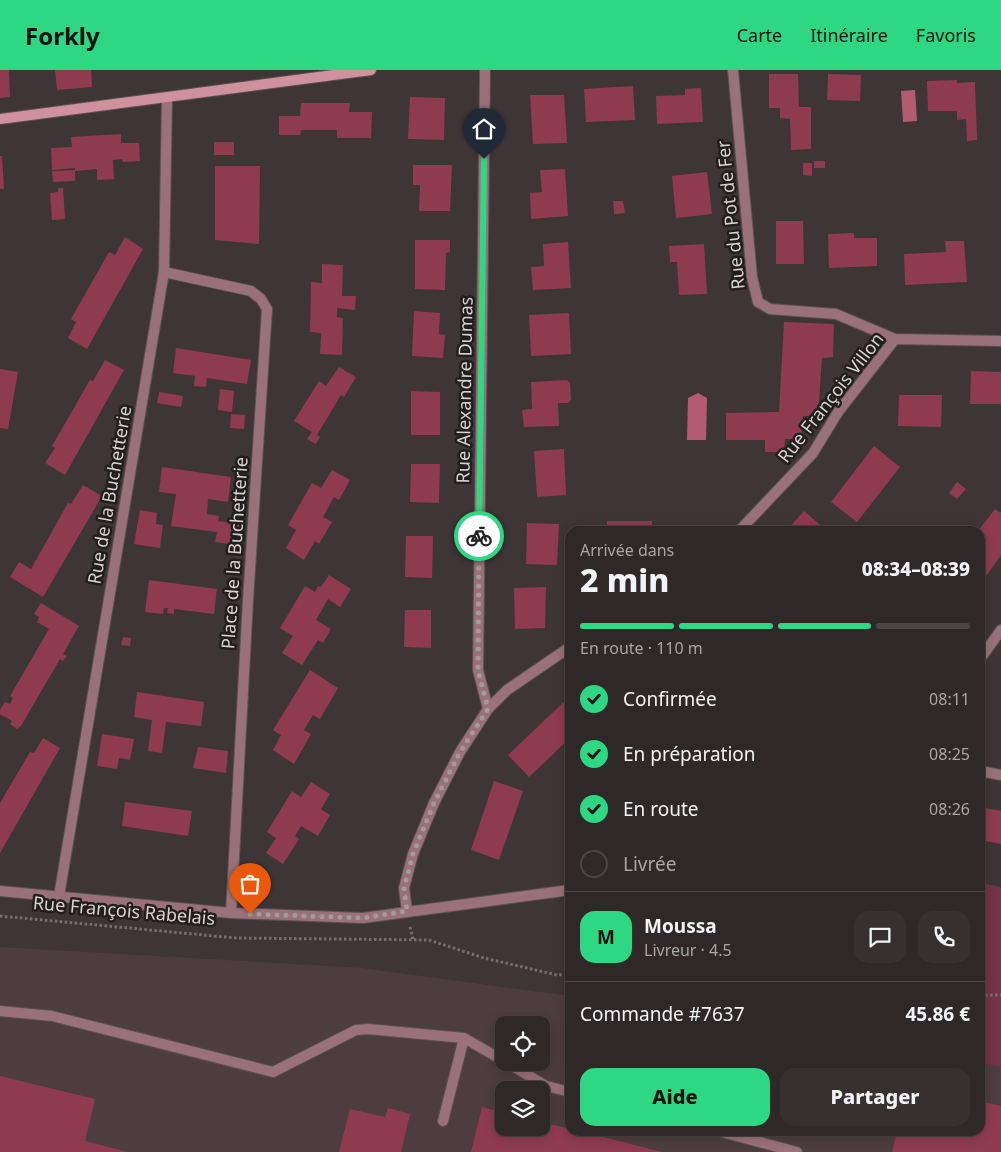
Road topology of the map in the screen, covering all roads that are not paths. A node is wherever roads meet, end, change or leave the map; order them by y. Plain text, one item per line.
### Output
1 (371, 70) edge
2 (485, 70) edge
3 (733, 70) edge
4 (167, 98) junction
5 (0, 120) edge
6 (164, 272) junction
7 (895, 339) junction
8 (1001, 341) edge
9 (744, 526) edge
10 (1001, 630) edge
11 (565, 650) edge
12 (985, 653) edge
13 (488, 709) junction
14 (985, 771) edge
15 (1001, 775) edge
16 (0, 891) edge
17 (565, 891) edge
18 (59, 896) junction
19 (407, 911) junction
20 (231, 913) junction
21 (0, 1011) edge
22 (464, 1038) junction
23 (495, 1056) edge
24 (520, 1071) edge
25 (565, 1091) edge
26 (444, 1122) dead end
27 (737, 1136) edge
28 (797, 1152) edge

1 - 4 street
2 - 13 street, Rue Alexandre Dumas
3 - 7 street, Rue du Pot de Fer
4 - 5 street
4 - 6 street, Rue de la Buchetterie
6 - 18 street, Rue de la Buchetterie
6 - 20 street, Place de la Buchetterie
7 - 8 street, Rue François Villon
7 - 9 street, Rue François Villon
10 - 12 street
11 - 13 street
13 - 19 street
14 - 15 street
16 - 18 street, Rue François Rabelais
17 - 19 street, Rue François Rabelais
18 - 20 street, Rue François Rabelais
19 - 20 street, Rue François Rabelais
21 - 22 street
22 - 23 street
22 - 26 street
24 - 25 street
27 - 28 street

